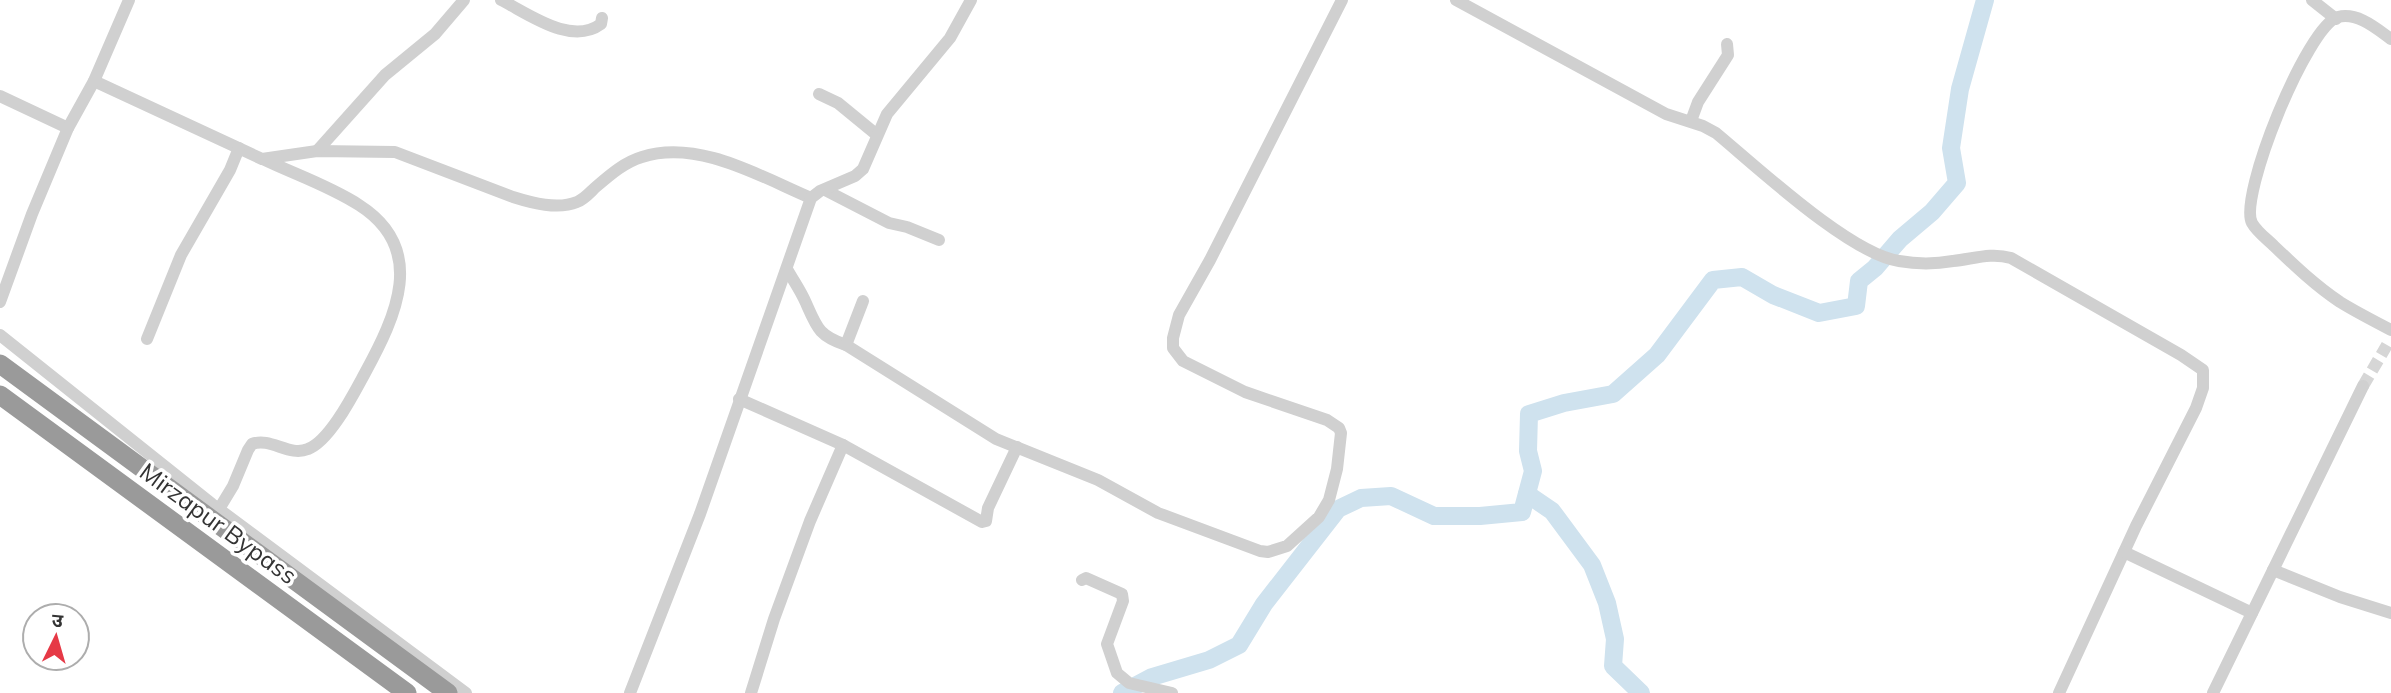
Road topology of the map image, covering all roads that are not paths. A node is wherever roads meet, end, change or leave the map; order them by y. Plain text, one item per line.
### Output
1 (129, 0) edge
2 (464, 0) edge
3 (529, 0) edge
4 (971, 0) edge
5 (1342, 0) edge
6 (1457, 0) edge
7 (2312, 0) edge
8 (507, 3) edge
9 (602, 18) dead end
10 (2336, 19) junction
11 (2391, 40) edge
12 (1727, 44) dead end
13 (94, 81) junction
14 (820, 94) dead end
15 (0, 96) edge
16 (1691, 121) junction
17 (68, 128) junction
18 (877, 135) junction
19 (239, 148) junction
20 (317, 151) junction
21 (262, 159) junction
22 (825, 190) junction
23 (811, 198) junction
24 (939, 240) dead end
25 (787, 269) junction
26 (863, 301) dead end
27 (0, 302) edge
28 (2391, 330) edge
29 (0, 335) edge
30 (147, 338) dead end
31 (846, 345) junction
32 (0, 364) edge
33 (2362, 386) tunnel mouth
34 (0, 395) edge
35 (739, 399) junction
36 (843, 445) junction
37 (1017, 447) junction
38 (219, 509) junction
39 (2124, 552) junction
40 (2273, 570) junction
41 (1082, 580) dead end
42 (2252, 613) junction
43 (2391, 613) edge
44 (407, 693) edge
45 (448, 693) edge
46 (466, 693) edge
47 (630, 693) edge
48 (751, 693) edge
49 (1172, 693) edge
50 (2059, 693) edge
51 (2213, 693) edge

1 - 13 street
2 - 20 street
3 - 8 street
4 - 18 street
5 - 37 street
6 - 16 street
7 - 10 street
8 - 9 street
10 - 11 street
10 - 28 street
12 - 16 street
13 - 17 street
13 - 19 street
14 - 18 street
15 - 17 street
16 - 39 street
17 - 27 street
18 - 22 street
19 - 21 street
19 - 30 street
20 - 21 street
20 - 23 street
21 - 38 street
22 - 23 street
22 - 24 street
23 - 25 street
25 - 31 street
25 - 35 street
26 - 31 street
29 - 38 street
31 - 37 street
32 - 45 highway
33 - 40 street
34 - 44 highway, Mirzapur Bypass
35 - 36 street
35 - 47 street
36 - 37 street
36 - 48 street
38 - 46 street
39 - 42 street
39 - 50 street
40 - 42 street
40 - 43 street
41 - 49 street
42 - 51 street

